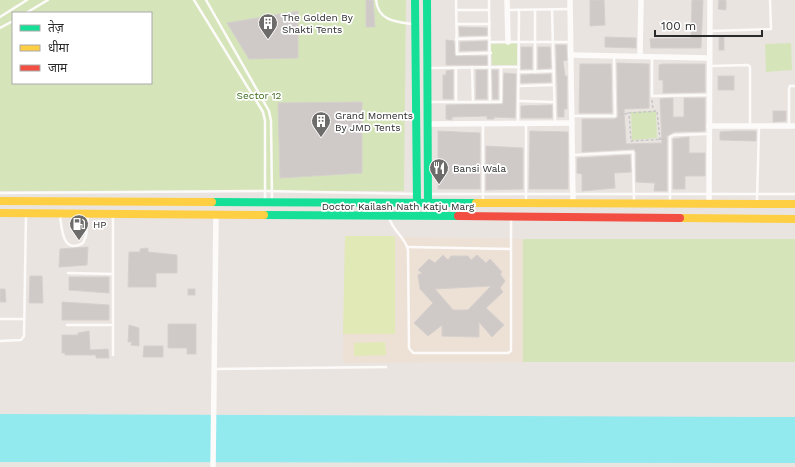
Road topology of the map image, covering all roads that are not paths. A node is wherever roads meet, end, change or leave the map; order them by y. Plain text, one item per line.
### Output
1 (27, 0) edge
2 (48, 0) edge
3 (194, 0) edge
4 (206, 0) edge
5 (376, 0) edge
6 (415, 0) edge
7 (427, 0) edge
8 (456, 0) edge
9 (489, 0) edge
10 (507, 0) edge
11 (570, 0) edge
12 (640, 0) edge
13 (710, 0) edge
14 (770, 0) edge
15 (570, 9) junction
16 (456, 10) junction
17 (489, 10) junction
18 (507, 10) junction
19 (519, 10) junction
20 (535, 10) junction
21 (552, 10) junction
22 (28, 12) edge
23 (0, 17) edge
24 (12, 22) edge
25 (416, 24) junction
26 (456, 24) junction
27 (490, 24) junction
28 (0, 28) edge
29 (710, 31) junction
30 (490, 38) junction
31 (456, 39) junction
32 (490, 42) junction
33 (508, 42) junction
34 (519, 42) junction
35 (535, 42) junction
36 (553, 42) junction
37 (571, 42) junction
38 (491, 53) junction
39 (571, 55) junction
40 (614, 56) junction
41 (640, 56) junction
42 (652, 57) junction
43 (709, 58) junction
44 (709, 66) junction
45 (501, 67) junction
46 (519, 67) junction
47 (428, 68) junction
48 (456, 68) junction
49 (472, 68) junction
50 (491, 68) junction
51 (554, 71) junction
52 (519, 72) junction
53 (535, 72) junction
54 (554, 85) junction
55 (519, 86) junction
56 (795, 86) edge
57 (709, 95) junction
58 (519, 101) junction
59 (428, 102) junction
60 (456, 102) junction
61 (473, 102) junction
62 (490, 102) junction
63 (554, 102) junction
64 (572, 116) junction
65 (555, 123) junction
66 (572, 123) junction
67 (428, 124) junction
68 (483, 124) junction
69 (518, 124) junction
70 (526, 124) junction
71 (709, 126) junction
72 (750, 126) junction
73 (759, 126) junction
74 (792, 126) edge
75 (709, 134) junction
76 (572, 155) junction
77 (265, 191) junction
78 (272, 191) junction
79 (0, 193) edge
80 (417, 194) junction
81 (428, 194) junction
82 (483, 194) junction
83 (572, 194) junction
84 (709, 194) junction
85 (758, 194) junction
86 (795, 194) edge
87 (634, 195) junction
88 (670, 195) junction
89 (526, 199) junction
90 (0, 201) edge
91 (268, 202) junction
92 (300, 202) junction
93 (417, 203) junction
94 (428, 203) junction
95 (484, 203) junction
96 (572, 203) junction
97 (607, 203) junction
98 (634, 203) junction
99 (670, 204) junction
100 (708, 204) junction
101 (757, 204) junction
102 (795, 204) edge
103 (0, 213) edge
104 (26, 213) junction
105 (60, 213) junction
106 (88, 214) junction
107 (113, 214) junction
108 (216, 214) junction
109 (300, 216) junction
110 (389, 216) junction
111 (510, 217) junction
112 (607, 218) junction
113 (795, 219) edge
114 (407, 247) junction
115 (511, 249) junction
116 (68, 273) dead end
117 (113, 274) junction
118 (0, 319) edge
119 (24, 319) junction
120 (67, 325) dead end
121 (113, 325) junction
122 (0, 341) edge
123 (113, 355) dead end
124 (386, 367) dead end
125 (214, 369) junction
126 (213, 467) edge

1 - 23 lane
2 - 22 lane
3 - 77 lane
4 - 78 lane
5 - 25 lane
6 - 25 main road
7 - 47 main road
8 - 16 lane
9 - 17 lane
10 - 18 street
11 - 15 street
12 - 41 street
13 - 29 street
14 - 29 lane
15 - 21 lane
15 - 37 street
16 - 17 lane
16 - 26 lane
17 - 27 lane
18 - 19 lane
18 - 33 street
19 - 20 lane
19 - 34 lane
20 - 21 lane
20 - 35 lane
21 - 36 lane
24 - 28 lane
25 - 80 main road
26 - 27 lane
26 - 31 lane
27 - 30 lane
29 - 43 street
30 - 31 lane
30 - 32 lane
31 - 38 lane
32 - 33 lane
32 - 38 lane
33 - 34 lane
34 - 35 lane
34 - 46 lane
35 - 36 lane
35 - 53 lane
36 - 37 lane
36 - 51 lane
37 - 39 street
38 - 50 lane
39 - 40 street
39 - 64 street
40 - 41 street
40 - 64 lane
41 - 42 street
42 - 43 street
42 - 57 lane
43 - 44 street
44 - 57 street
44 - 72 lane
45 - 46 lane
45 - 50 lane
45 - 62 lane
46 - 52 lane
47 - 48 lane
47 - 59 main road
48 - 49 lane
48 - 60 lane
49 - 50 lane
49 - 61 lane
50 - 62 lane
51 - 53 lane
51 - 54 lane
52 - 53 lane
52 - 55 lane
54 - 55 lane
54 - 63 lane
55 - 58 lane
56 - 74 lane
57 - 71 street
58 - 63 lane
58 - 69 lane
59 - 60 lane
59 - 67 main road
60 - 61 lane
61 - 62 lane
63 - 65 lane
64 - 66 street
65 - 66 street
65 - 70 street
66 - 76 street
67 - 68 street
67 - 81 main road
68 - 69 street
68 - 82 lane
69 - 70 street
70 - 89 lane
71 - 72 street
71 - 75 street
72 - 73 street
73 - 74 street
73 - 85 lane
75 - 84 street
75 - 88 lane
76 - 83 street
76 - 87 lane
77 - 78 lane
77 - 79 lane
77 - 91 lane
78 - 80 lane
78 - 91 lane
80 - 93 main road
81 - 82 lane
81 - 94 main road
82 - 89 lane
82 - 95 lane
83 - 87 lane
83 - 89 lane
83 - 96 street
84 - 85 lane
84 - 88 lane
84 - 100 street
85 - 86 lane
85 - 101 lane
87 - 88 lane
87 - 98 lane
88 - 99 lane
89 - 95 main road, Doctor Kailash Nath Katju Marg
89 - 96 main road, Doctor Kailash Nath Katju Marg
90 - 91 main road, Doctor Kailash Nath Katju Marg
91 - 92 main road, Doctor Kailash Nath Katju Marg
92 - 93 main road, Doctor Kailash Nath Katju Marg
92 - 109 main road
93 - 94 main road, Doctor Kailash Nath Katju Marg
94 - 95 main road, Doctor Kailash Nath Katju Marg
96 - 97 main road, Doctor Kailash Nath Katju Marg
97 - 98 main road, Doctor Kailash Nath Katju Marg
97 - 112 main road
98 - 99 main road, Doctor Kailash Nath Katju Marg
99 - 100 main road, Doctor Kailash Nath Katju Marg
100 - 101 main road, Doctor Kailash Nath Katju Marg
101 - 102 main road, Doctor Kailash Nath Katju Marg
103 - 104 main road, Doctor Kailash Nath Katju Marg
104 - 105 main road, Doctor Kailash Nath Katju Marg
104 - 119 lane
105 - 106 main road, Doctor Kailash Nath Katju Marg
105 - 106 lane
106 - 107 main road, Doctor Kailash Nath Katju Marg
107 - 108 main road, Doctor Kailash Nath Katju Marg
107 - 117 lane
108 - 109 main road, Doctor Kailash Nath Katju Marg
108 - 125 street
109 - 110 main road, Doctor Kailash Nath Katju Marg
110 - 111 main road, Doctor Kailash Nath Katju Marg
110 - 114 lane
111 - 112 main road, Doctor Kailash Nath Katju Marg
111 - 115 lane
112 - 113 main road, Doctor Kailash Nath Katju Marg
114 - 115 lane
114 - 115 lane
116 - 117 lane
117 - 121 lane
118 - 119 lane
119 - 122 lane
120 - 121 lane
121 - 123 lane
124 - 125 lane
125 - 126 street

